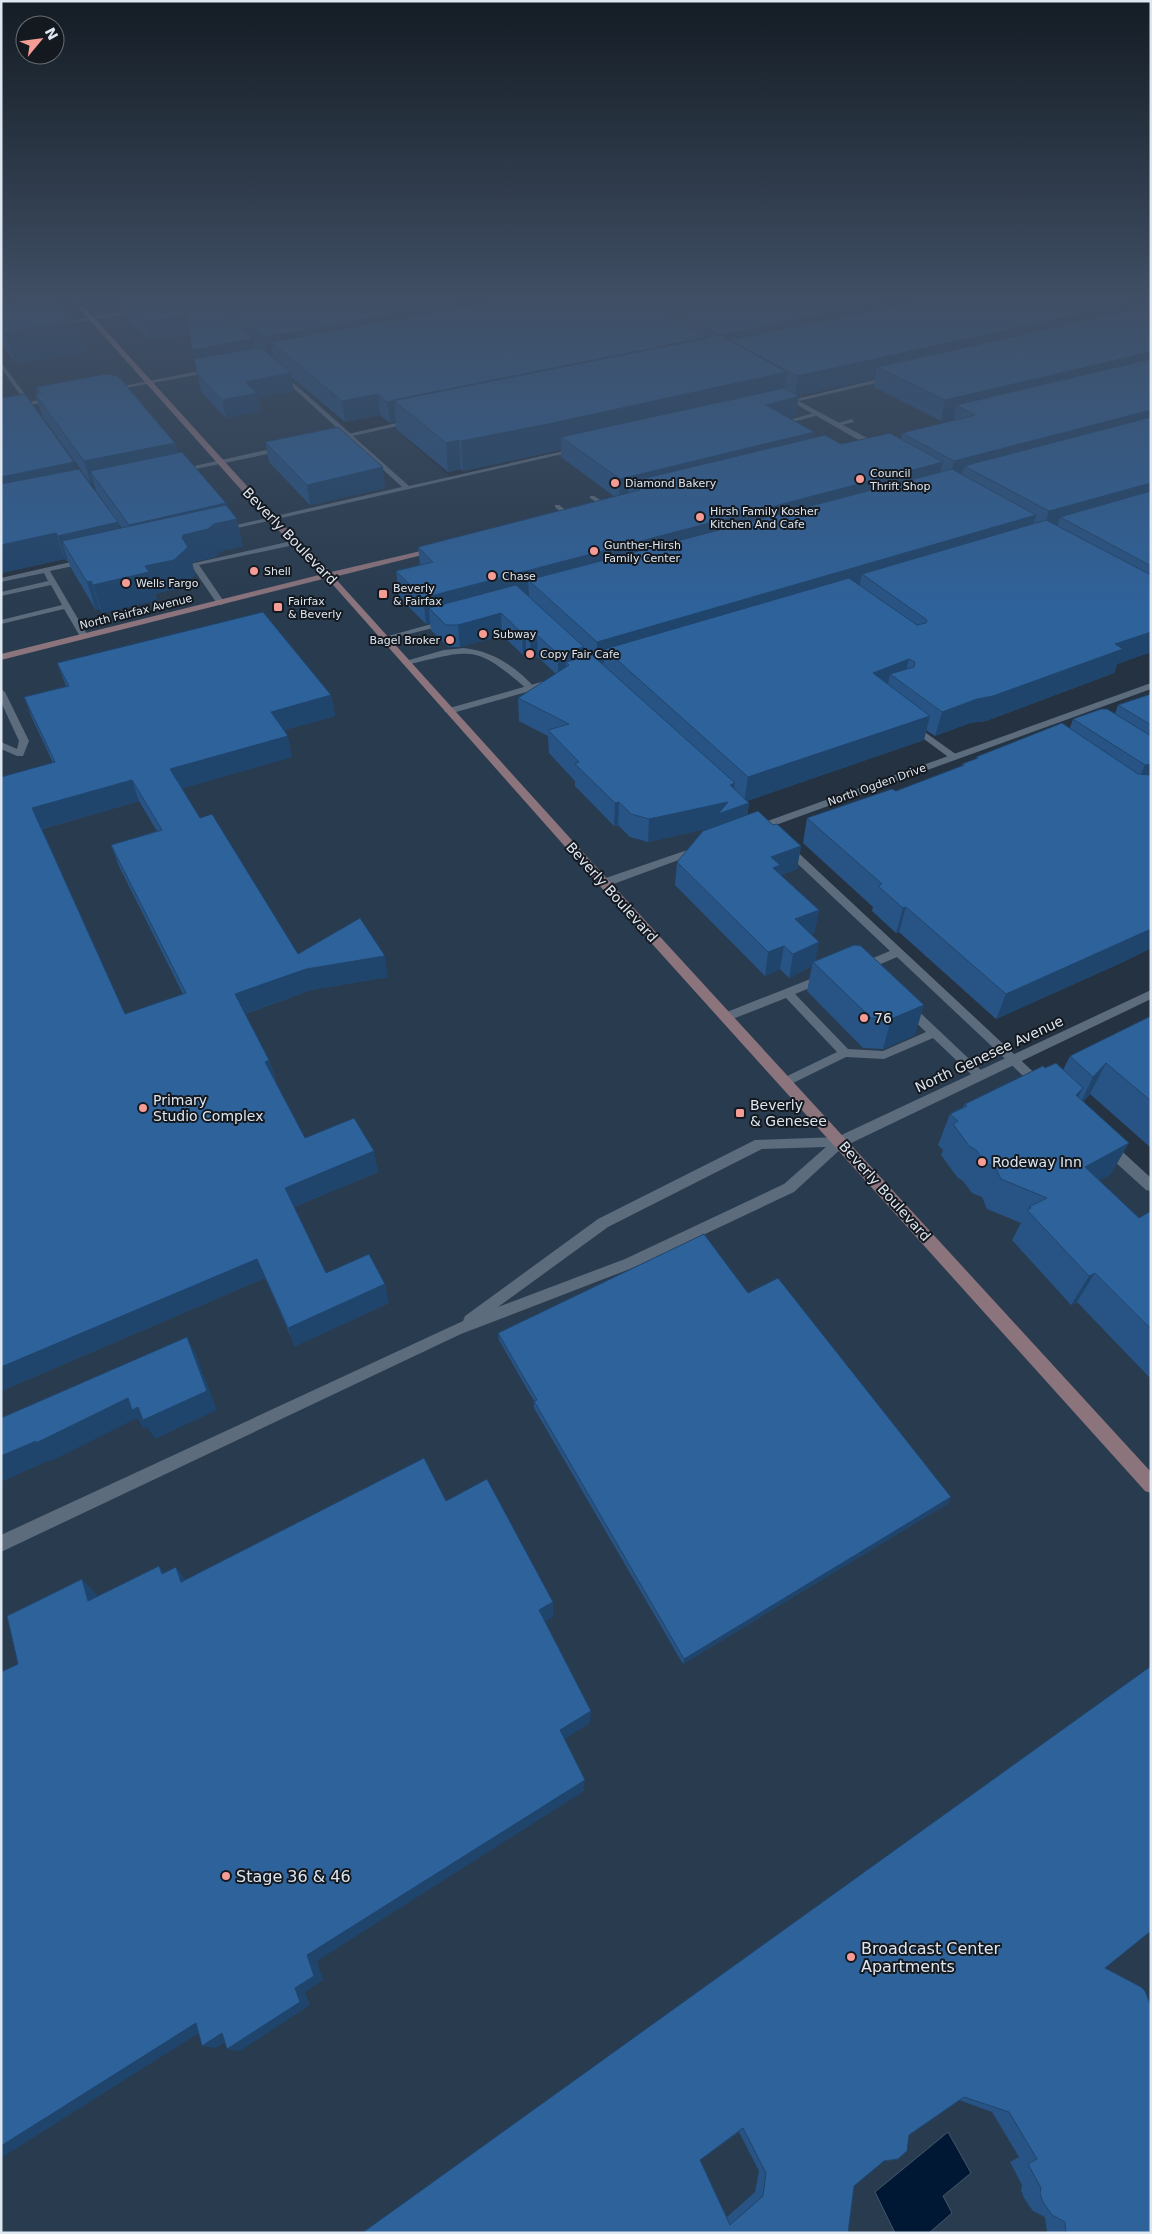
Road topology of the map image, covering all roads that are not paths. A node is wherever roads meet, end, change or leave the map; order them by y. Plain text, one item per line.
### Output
1 (33, 403) edge
2 (168, 403) edge
3 (314, 403) edge
4 (783, 403) edge
5 (797, 403) edge
6 (29, 404) junction
7 (770, 406) edge
8 (1, 409) edge
9 (819, 411) junction
10 (38, 416) edge
11 (426, 419) edge
12 (852, 421) dead end
13 (838, 424) junction
14 (792, 426) edge
15 (349, 435) junction
16 (322, 440) edge
17 (880, 440) edge
18 (870, 443) junction
19 (296, 446) edge
20 (854, 446) edge
21 (582, 449) edge
22 (886, 453) edge
23 (220, 462) junction
24 (166, 473) edge
25 (407, 488) junction
26 (592, 497) dead end
27 (615, 504) edge
28 (557, 506) dead end
29 (606, 506) junction
30 (597, 509) edge
31 (578, 513) edge
32 (569, 515) junction
33 (560, 518) edge
34 (272, 519) junction
35 (213, 532) edge
36 (296, 542) junction
37 (441, 548) edge
38 (94, 559) edge
39 (46, 570) junction
40 (329, 576) junction
41 (1, 580) edge
42 (53, 582) junction
43 (1, 594) edge
44 (221, 603) junction
45 (67, 606) junction
46 (455, 619) edge
47 (1, 622) edge
48 (84, 636) junction
49 (385, 638) junction
50 (1, 657) edge
51 (406, 662) junction
52 (566, 679) edge
53 (1151, 686) edge
54 (531, 688) junction
55 (1, 692) edge
56 (449, 711) junction
57 (1075, 714) junction
58 (905, 721) edge
59 (1088, 722) edge
60 (1034, 728) junction
61 (1046, 736) edge
62 (1, 745) edge
63 (954, 757) junction
64 (752, 816) edge
65 (763, 826) junction
66 (746, 832) edge
67 (710, 845) edge
68 (604, 883) junction
69 (898, 952) junction
70 (837, 972) edge
71 (874, 975) edge
72 (787, 992) junction
73 (1151, 994) edge
74 (900, 1000) edge
75 (726, 1017) junction
76 (934, 1033) junction
77 (845, 1054) junction
78 (1013, 1060) junction
79 (980, 1076) junction
80 (785, 1082) junction
81 (1050, 1094) edge
82 (1100, 1140) edge
83 (840, 1142) junction
84 (1151, 1186) edge
85 (456, 1330) junction
86 (1151, 1485) edge
87 (1, 1544) edge

1 - 6 street
2 - 23 main road, Beverly Boulevard
3 - 15 lane
4 - 7 lane
5 - 9 street
6 - 8 street
6 - 10 lane
9 - 13 street
9 - 14 lane
11 - 15 street
12 - 13 lane
13 - 18 street
15 - 16 street
15 - 25 lane
17 - 18 main road
18 - 20 main road
18 - 22 street
19 - 23 street
21 - 25 lane
23 - 24 street
23 - 34 main road, Beverly Boulevard
25 - 34 lane
26 - 29 lane
27 - 29 main road
28 - 32 lane
29 - 30 main road
31 - 32 main road
32 - 33 main road
34 - 35 lane
34 - 36 main road, Beverly Boulevard
36 - 40 main road, Beverly Boulevard
36 - 44 lane
37 - 40 main road, North Fairfax Avenue
38 - 39 lane
39 - 41 lane
39 - 42 lane
40 - 44 main road, North Fairfax Avenue
40 - 49 main road, Beverly Boulevard
42 - 43 lane
42 - 45 lane
44 - 48 main road, North Fairfax Avenue
45 - 47 lane
45 - 48 lane
46 - 49 lane
48 - 50 main road, North Fairfax Avenue
49 - 51 main road, Beverly Boulevard
51 - 54 lane
51 - 56 main road, Beverly Boulevard
52 - 54 street
53 - 57 street, North Ogden Drive
54 - 56 street
55 - 62 lane
56 - 68 main road, Beverly Boulevard
57 - 59 lane
57 - 60 street, North Ogden Drive
58 - 63 lane
60 - 61 lane
60 - 63 street, North Ogden Drive
63 - 65 street, North Ogden Drive
64 - 65 lane
65 - 66 street, North Ogden Drive
65 - 69 lane
67 - 68 street
68 - 75 main road, Beverly Boulevard
69 - 71 lane
69 - 78 lane
70 - 72 lane
72 - 75 lane
72 - 77 lane
73 - 78 street, North Genesee Avenue
74 - 76 lane
75 - 80 main road, Beverly Boulevard
76 - 77 lane
76 - 79 lane
77 - 80 lane
78 - 79 street, North Genesee Avenue
78 - 81 lane
79 - 83 street, North Genesee Avenue
80 - 83 main road, Beverly Boulevard
82 - 84 lane
83 - 85 lane
83 - 85 lane
83 - 86 main road, Beverly Boulevard
85 - 87 lane

